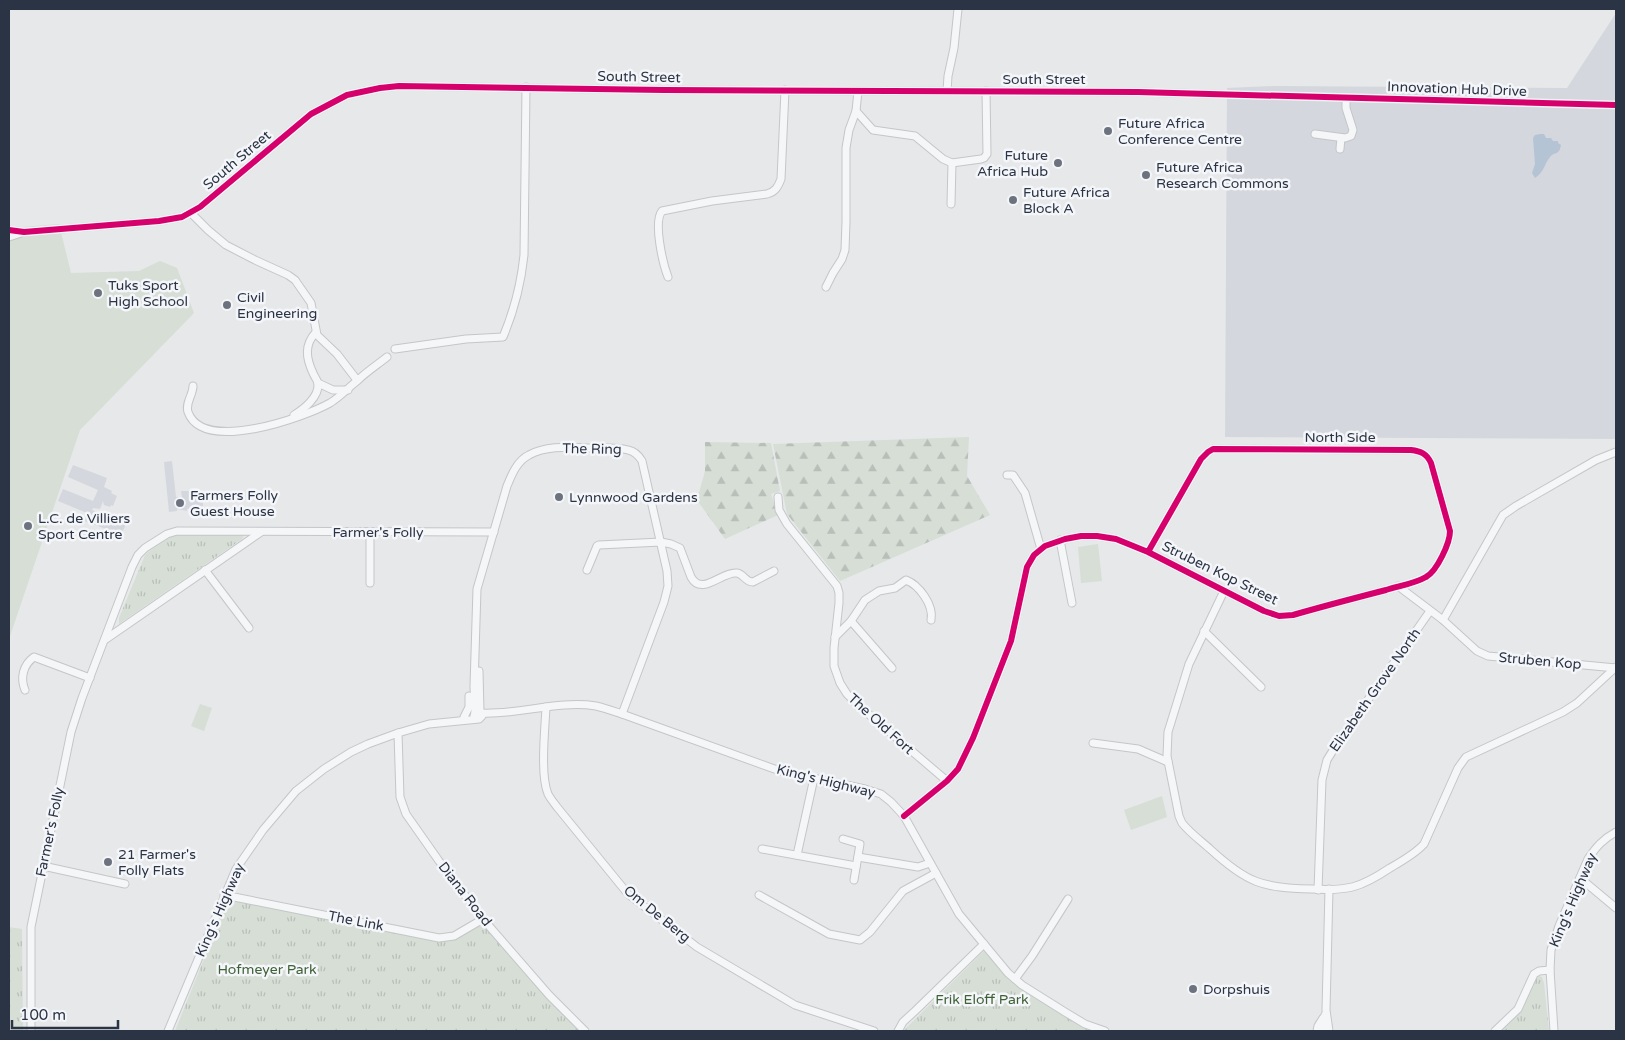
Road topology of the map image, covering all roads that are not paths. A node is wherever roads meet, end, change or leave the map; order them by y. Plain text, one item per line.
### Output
1 (958, 9) edge
2 (526, 87) junction
3 (785, 90) junction
4 (858, 91) junction
5 (946, 91) junction
6 (986, 91) junction
7 (1297, 97) joint
8 (1346, 98) junction
9 (1616, 105) edge
10 (856, 111) junction
11 (1316, 134) dead end
12 (1341, 138) junction
13 (1340, 149) dead end
14 (952, 164) junction
15 (951, 204) dead end
16 (191, 213) junction
17 (9, 230) edge
18 (24, 232) junction
19 (9, 237) edge
20 (668, 277) dead end
21 (826, 287) dead end
22 (316, 332) junction
23 (395, 349) dead end
24 (387, 357) dead end
25 (357, 380) junction
26 (318, 383) junction
27 (193, 386) dead end
28 (348, 390) junction
29 (288, 419) junction
30 (1616, 452) edge
31 (1007, 475) dead end
32 (778, 497) dead end
33 (262, 532) junction
34 (370, 532) junction
35 (494, 532) junction
36 (1060, 540) junction
37 (661, 542) junction
38 (1042, 549) junction
39 (1148, 552) junction
40 (206, 570) junction
41 (587, 570) dead end
42 (774, 571) dead end
43 (370, 583) dead end
44 (1398, 586) junction
45 (1224, 591) junction
46 (1072, 604) dead end
47 (1430, 611) junction
48 (931, 620) dead end
49 (1443, 620) junction
50 (851, 621) junction
51 (249, 628) dead end
52 (1204, 631) junction
53 (835, 637) junction
54 (104, 640) junction
55 (892, 668) dead end
56 (1616, 668) edge
57 (476, 676) junction
58 (90, 678) junction
59 (1261, 687) dead end
60 (25, 690) dead end
61 (546, 708) junction
62 (622, 714) junction
63 (478, 715) junction
64 (464, 717) junction
65 (448, 722) junction
66 (398, 733) junction
67 (1093, 743) dead end
68 (1168, 762) junction
69 (814, 778) junction
70 (947, 781) junction
71 (904, 816) junction
72 (1616, 832) edge
73 (843, 839) dead end
74 (762, 849) dead end
75 (797, 855) junction
76 (858, 857) junction
77 (930, 863) junction
78 (43, 866) junction
79 (856, 866) junction
80 (936, 873) junction
81 (1580, 878) junction
82 (854, 880) dead end
83 (125, 884) dead end
84 (1328, 889) junction
85 (1318, 890) junction
86 (224, 895) junction
87 (759, 895) dead end
88 (1068, 900) dead end
89 (1616, 908) edge
90 (484, 919) junction
91 (984, 944) junction
92 (1550, 970) junction
93 (1015, 979) junction
94 (1325, 1014) junction
95 (31, 1031) edge
96 (168, 1031) edge
97 (584, 1031) edge
98 (874, 1031) edge
99 (898, 1031) edge
100 (1105, 1031) edge
101 (1317, 1031) edge
102 (1323, 1031) edge
103 (1329, 1031) edge
104 (1495, 1031) edge
105 (1556, 1031) edge

1 - 5 street
2 - 3 street, South Street
2 - 16 street, South Street
2 - 23 street
3 - 4 street, South Street
3 - 20 street
4 - 5 street, South Street
4 - 10 street
5 - 6 street, South Street
6 - 7 street, South Street
6 - 14 street
7 - 8 street, Innovation Hub Drive
8 - 9 street, Innovation Hub Drive
8 - 12 street
10 - 14 street
10 - 21 street
11 - 12 street
12 - 13 street
14 - 15 street
16 - 18 street, South Street
16 - 22 street
17 - 18 street, South Street
18 - 19 street, South Street
22 - 25 street
22 - 26 street
24 - 25 street
25 - 28 street
26 - 28 street
26 - 29 street
27 - 29 street
28 - 29 street
30 - 49 street
31 - 38 street
32 - 53 street, The Old Fort
33 - 34 street, Farmer's Folly
33 - 40 street
33 - 54 street, Farmer's Folly
34 - 35 street, Farmer's Folly
34 - 43 street
35 - 37 street, The Ring
35 - 57 street, The Ring
36 - 38 street, Struben Kop Street
36 - 39 street, Struben Kop Street
36 - 46 street
37 - 41 street
37 - 42 street
37 - 62 street, The Ring
38 - 70 street, Struben Kop Street
39 - 44 street, North Side
39 - 45 street, Struben Kop Street
40 - 51 street
40 - 54 street
44 - 45 street, Struben Kop Street
44 - 47 street, Struben Kop
45 - 52 street
47 - 49 street, Struben Kop
47 - 85 street, Elizabeth Grove North
48 - 50 street
49 - 56 street, Struben Kop
50 - 53 street
50 - 55 street
52 - 59 street
52 - 68 street
53 - 70 street, The Old Fort
54 - 58 street, Farmer's Folly
56 - 84 street
57 - 63 street, The Ring
57 - 64 street
58 - 60 street
58 - 78 street, Farmer's Folly
61 - 62 street, King's Highway
61 - 63 street, King's Highway
61 - 98 street, Om De Berg
62 - 69 street, King's Highway
63 - 64 street, King's Highway
63 - 65 street, King's Highway
64 - 65 street, King's Highway
65 - 66 street, King's Highway
66 - 86 street, King's Highway
66 - 90 street, Diana Road
67 - 68 street
68 - 85 street
69 - 71 street, King's Highway
69 - 75 street
70 - 71 street, Struben Kop Street
71 - 77 street, King's Highway
72 - 81 street, King's Highway
73 - 76 street
74 - 75 street
75 - 79 street
76 - 77 street
76 - 79 street
77 - 80 street, King's Highway
78 - 83 street
78 - 95 street, Farmer's Folly
79 - 82 street
80 - 87 street
80 - 91 street, King's Highway
81 - 89 street
81 - 92 street, King's Highway
84 - 85 street
84 - 94 street
86 - 90 street, The Link
86 - 96 street, King's Highway
88 - 93 street
90 - 97 street, Diana Road
91 - 93 street, King's Highway
91 - 99 street
92 - 104 street
92 - 105 street, King's Highway
93 - 100 street, King's Highway
94 - 101 street
94 - 102 street
94 - 103 street

